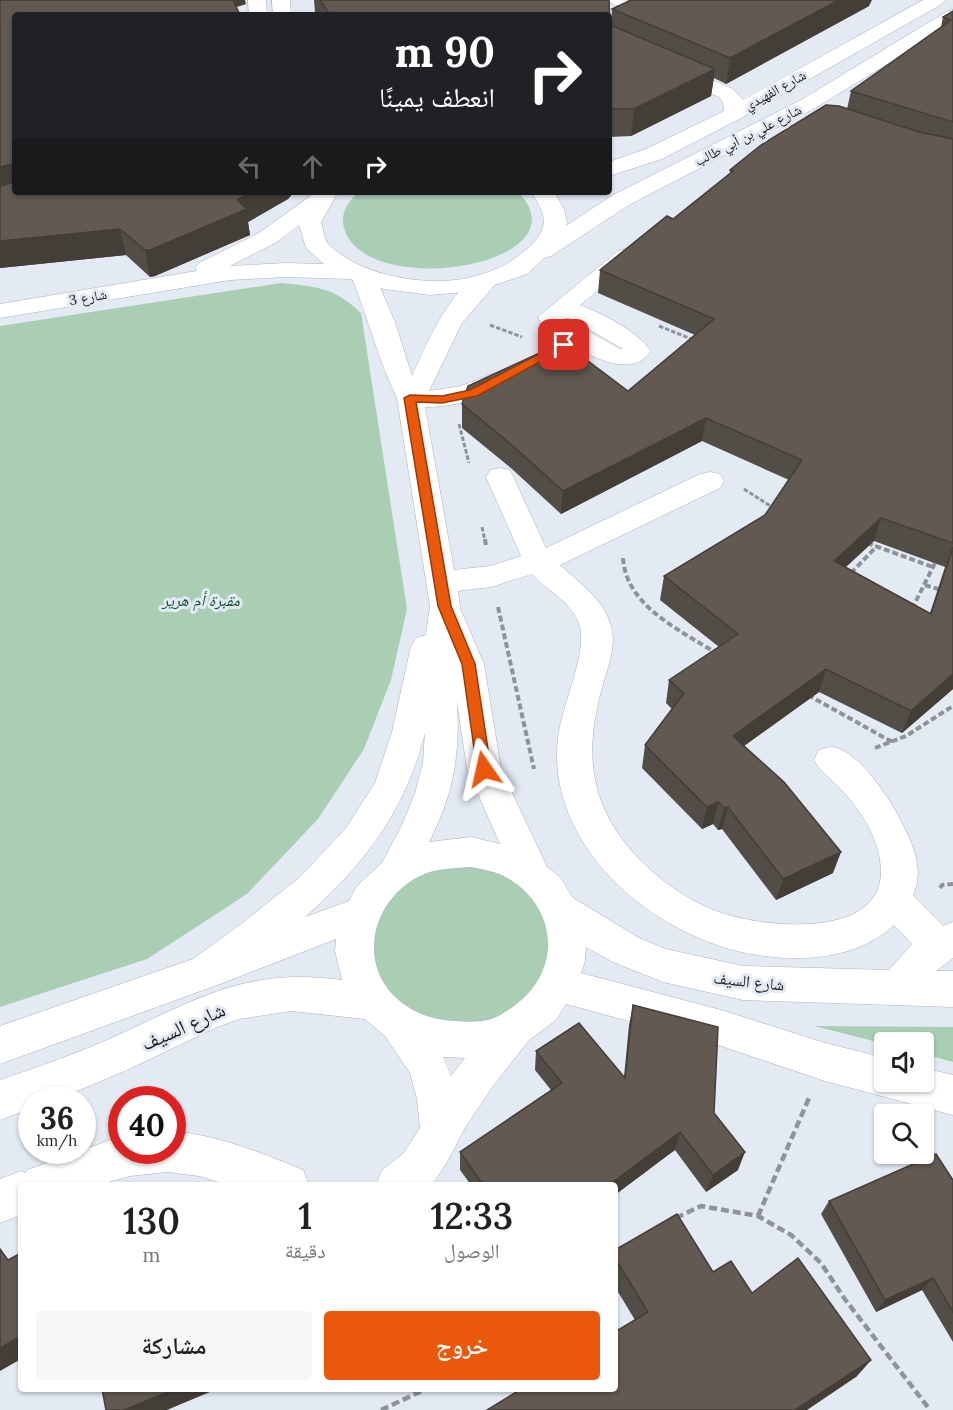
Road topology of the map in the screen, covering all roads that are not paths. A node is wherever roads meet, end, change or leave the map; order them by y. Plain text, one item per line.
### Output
1 (618, 0) edge
2 (664, 0) edge
3 (936, 0) edge
4 (913, 5) edge
5 (646, 8) junction
6 (953, 16) edge
7 (612, 29) edge
8 (734, 114) junction
9 (612, 168) edge
10 (545, 195) edge
11 (322, 196) edge
12 (543, 251) junction
13 (626, 256) edge
14 (356, 275) junction
15 (176, 280) junction
16 (486, 281) junction
17 (559, 310) junction
18 (0, 311) edge
19 (578, 337) junction
20 (410, 398) junction
21 (500, 477) dead end
22 (710, 481) dead end
23 (508, 566) junction
24 (441, 584) junction
25 (831, 760) road end
26 (395, 873) junction
27 (533, 877) junction
28 (894, 900) junction
29 (561, 910) junction
30 (360, 913) junction
31 (937, 937) edge
32 (206, 972) junction
33 (559, 985) junction
34 (898, 989) junction
35 (953, 989) edge
36 (387, 1014) junction
37 (515, 1028) junction
38 (0, 1045) edge
39 (874, 1074) edge
40 (934, 1090) edge
41 (953, 1095) edge
42 (0, 1100) edge
43 (441, 1128) junction
44 (50, 1182) edge
45 (279, 1182) edge
46 (404, 1182) edge
47 (18, 1194) edge
48 (0, 1201) edge

1 - 5 street
2 - 5 street
3 - 4 street, شارع الفهيدي
4 - 8 street, شارع الفهيدي
5 - 7 street
6 - 12 street, شارع علي بن أبي طالب
7 - 8 street
8 - 9 street, شارع الفهيدي
10 - 12 street
11 - 14 street
11 - 15 street, شارع 3
12 - 16 street, شارع علي بن أبي طالب
13 - 17 street
14 - 15 street, شارع 3
14 - 16 street, شارع علي بن أبي طالب
14 - 20 street
15 - 18 street, شارع 3
16 - 20 street
17 - 19 street
17 - 19 street
19 - 20 street
20 - 24 street
21 - 23 street
22 - 23 street
23 - 24 street
23 - 28 street
24 - 26 street
24 - 27 street
24 - 32 street
25 - 28 street
26 - 27 street
26 - 30 street
27 - 29 street
28 - 31 street
29 - 33 street
29 - 34 street, شارع السيف
30 - 32 street
30 - 36 street
31 - 34 street
32 - 38 street
33 - 37 street
33 - 39 street
34 - 35 street, شارع السيف
36 - 37 street
36 - 42 street, شارع السيف
36 - 43 street
37 - 43 street
40 - 41 street
43 - 46 street
44 - 45 street
47 - 48 street

